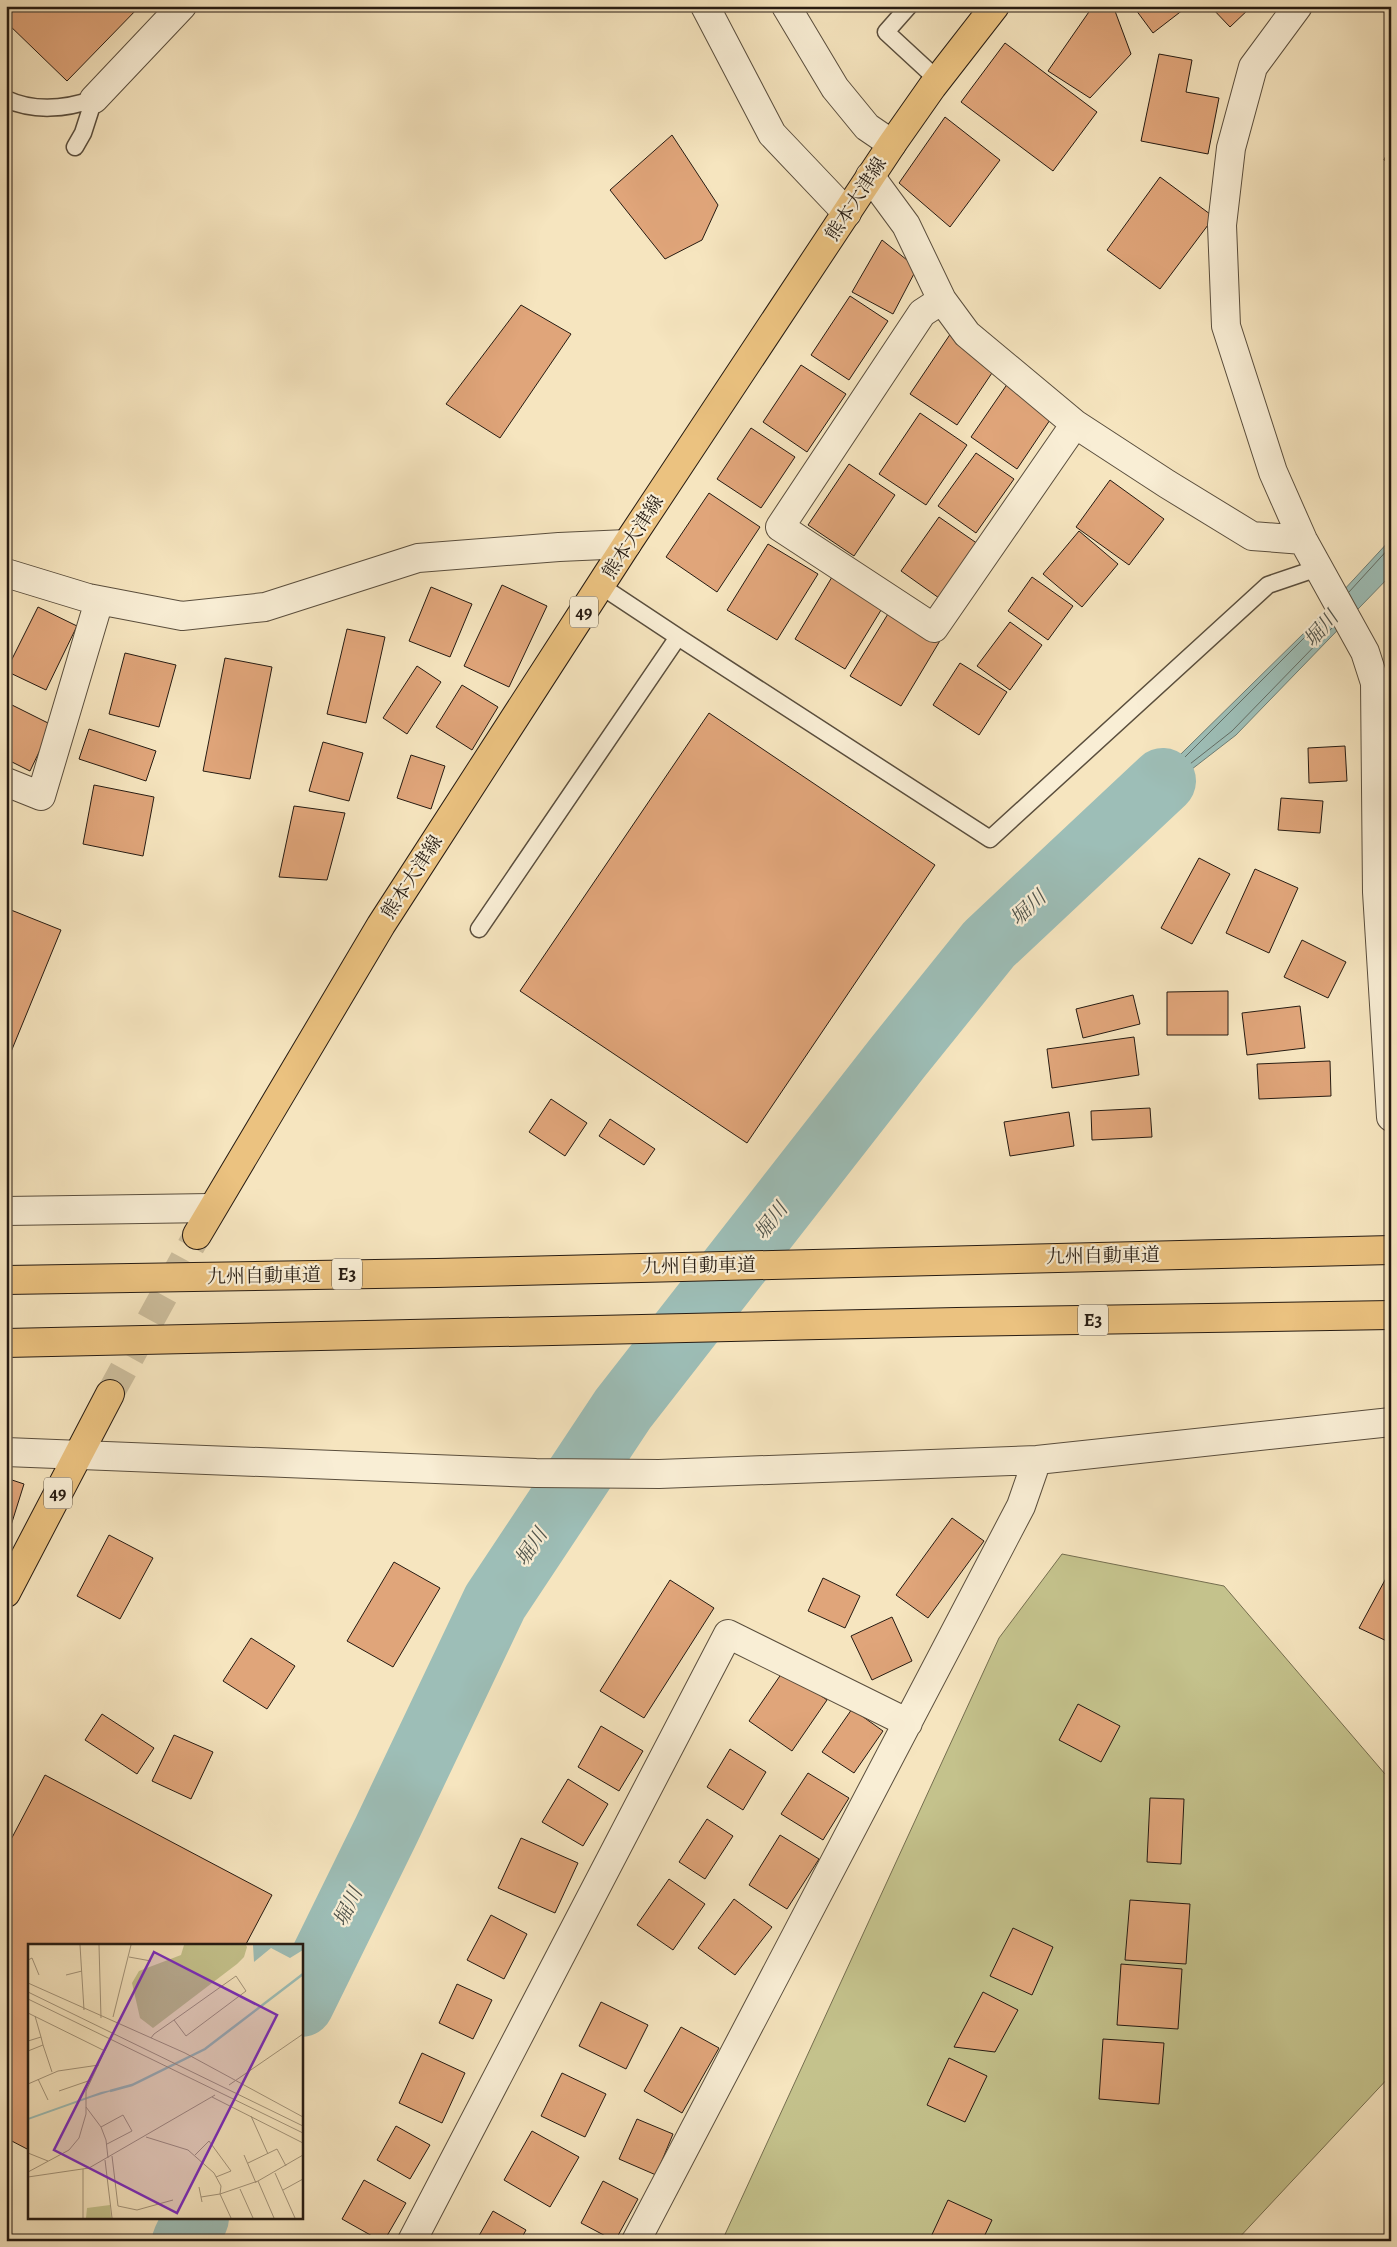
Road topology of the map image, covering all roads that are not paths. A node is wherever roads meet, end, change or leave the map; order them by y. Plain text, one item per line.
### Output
1 (182, 6) edge
2 (705, 6) edge
3 (786, 6) edge
4 (909, 6) edge
5 (1298, 6) edge
6 (991, 8) edge
7 (938, 80) junction
8 (6, 99) edge
9 (94, 99) junction
10 (892, 144) junction
11 (75, 147) dead end
12 (870, 176) junction
13 (846, 213) junction
14 (942, 300) junction
15 (1075, 424) junction
16 (1303, 540) junction
17 (627, 544) junction
18 (6, 573) edge
19 (1323, 577) junction
20 (601, 586) junction
21 (99, 601) junction
22 (678, 637) junction
23 (6, 782) edge
24 (1384, 798) edge
25 (479, 929) dead end
26 (1386, 971) edge
27 (1391, 1116) edge
28 (211, 1208) junction
29 (6, 1211) edge
30 (197, 1234) tunnel mouth
31 (1391, 1250) edge
32 (6, 1280) edge
33 (1391, 1316) edge
34 (6, 1343) edge
35 (110, 1394) tunnel mouth
36 (1391, 1422) edge
37 (6, 1452) edge
38 (78, 1454) junction
39 (1037, 1460) junction
40 (6, 1593) edge
41 (908, 1723) junction
42 (412, 2241) edge
43 (636, 2241) edge

1 - 9 street
2 - 13 street
3 - 10 street
4 - 7 lane
5 - 16 street
6 - 7 main road, 熊本大津線 / 49
7 - 10 main road, 熊本大津線 / 49
8 - 9 lane
9 - 11 lane
10 - 12 main road, 熊本大津線 / 49
12 - 13 main road, 熊本大津線 / 49
12 - 14 street
13 - 17 main road, 熊本大津線 / 49
14 - 15 street
14 - 15 street
15 - 16 street
16 - 19 street
17 - 20 main road, 熊本大津線 / 49
17 - 21 street
18 - 21 street
19 - 22 lane
19 - 24 street
20 - 22 lane
20 - 28 main road, 熊本大津線 / 49
21 - 23 street
22 - 25 lane
24 - 26 street
26 - 27 street
28 - 29 street
28 - 30 main road, 熊本大津線 / 49
31 - 32 main road, 九州自動車道 / E3
33 - 34 main road, E3
35 - 38 main road, 49
36 - 39 street
37 - 38 street
38 - 39 street
38 - 40 main road, 49
39 - 41 street
41 - 42 street
41 - 43 street

